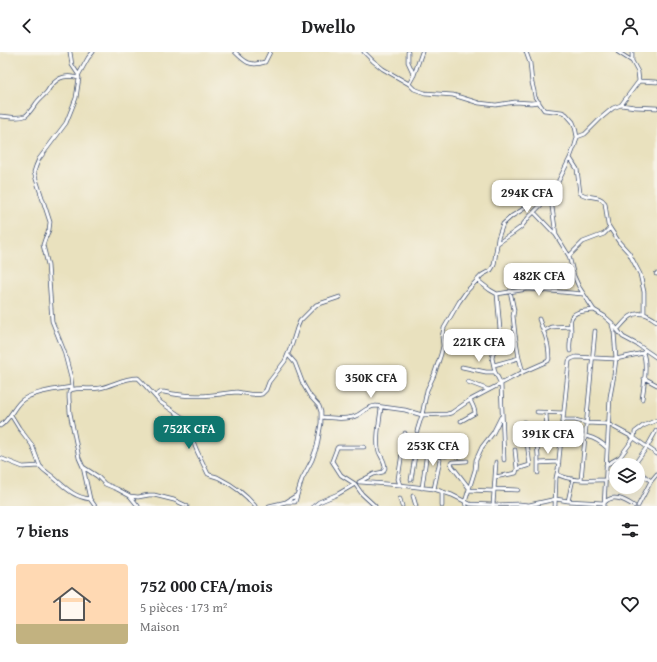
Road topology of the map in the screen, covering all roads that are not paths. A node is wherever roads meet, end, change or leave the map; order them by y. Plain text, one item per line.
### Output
1 (70, 52) edge
2 (93, 52) edge
3 (235, 52) edge
4 (270, 52) edge
5 (364, 52) edge
6 (408, 52) edge
7 (422, 52) edge
8 (526, 52) edge
9 (618, 52) edge
10 (632, 52) edge
11 (632, 61) junction
12 (414, 75) junction
13 (78, 77) junction
14 (639, 81) junction
15 (657, 82) edge
16 (409, 84) junction
17 (538, 102) junction
18 (621, 105) junction
19 (657, 108) edge
20 (0, 116) edge
21 (577, 137) junction
22 (570, 158) junction
23 (531, 199) dead end
24 (551, 200) junction
25 (534, 212) junction
26 (610, 228) junction
27 (556, 235) junction
28 (498, 243) junction
29 (569, 256) junction
30 (477, 280) junction
31 (510, 291) junction
32 (497, 294) junction
33 (583, 294) junction
34 (340, 297) dead end
35 (594, 310) junction
36 (644, 314) junction
37 (539, 319) dead end
38 (657, 321) edge
39 (612, 324) junction
40 (571, 326) junction
41 (617, 330) junction
42 (543, 331) junction
43 (595, 331) dead end
44 (570, 351) dead end
45 (644, 352) junction
46 (288, 355) junction
47 (519, 358) junction
48 (657, 358) edge
49 (592, 359) junction
50 (616, 359) junction
51 (494, 365) junction
52 (462, 367) dead end
53 (495, 372) junction
54 (523, 372) junction
55 (644, 378) junction
56 (468, 382) dead end
57 (501, 384) junction
58 (657, 385) edge
59 (71, 388) junction
60 (489, 390) junction
61 (155, 396) junction
62 (642, 399) dead end
63 (470, 400) junction
64 (381, 407) junction
65 (536, 412) dead end
66 (546, 413) junction
67 (564, 413) junction
68 (11, 415) junction
69 (422, 415) junction
70 (502, 416) junction
71 (321, 417) junction
72 (564, 420) junction
73 (657, 420) edge
74 (461, 421) dead end
75 (524, 422) dead end
76 (587, 423) junction
77 (1, 424) edge
78 (608, 424) junction
79 (417, 431) dead end
80 (656, 431) edge
81 (404, 433) dead end
82 (562, 435) junction
83 (585, 435) junction
84 (634, 438) junction
85 (549, 439) junction
86 (561, 439) junction
87 (428, 444) dead end
88 (364, 447) dead end
89 (647, 447) junction
90 (403, 448) junction
91 (607, 448) junction
92 (515, 450) dead end
93 (657, 454) edge
94 (427, 455) junction
95 (446, 456) dead end
96 (620, 457) joint
97 (0, 458) edge
98 (639, 458) edge
99 (440, 460) dead end
100 (504, 460) dead end
101 (467, 461) dead end
102 (496, 462) dead end
103 (559, 462) junction
104 (538, 463) junction
105 (606, 465) junction
106 (40, 466) junction
107 (82, 467) junction
108 (517, 469) junction
109 (538, 473) dead end
110 (557, 474) junction
111 (657, 474) edge
112 (495, 477) junction
113 (645, 477) edge
114 (573, 479) junction
115 (411, 480) dead end
116 (581, 480) junction
117 (606, 480) junction
118 (359, 482) junction
119 (651, 482) junction
120 (355, 484) junction
121 (400, 485) junction
122 (422, 488) junction
123 (469, 489) junction
124 (434, 490) junction
125 (493, 490) junction
126 (518, 490) dead end
127 (442, 492) junction
128 (130, 496) junction
129 (413, 496) dead end
130 (90, 499) junction
131 (400, 499) dead end
132 (556, 499) junction
133 (568, 501) junction
134 (465, 504) edge
135 (604, 504) edge
136 (474, 505) edge
137 (528, 505) edge
138 (95, 506) edge
139 (138, 506) edge
140 (187, 506) edge
141 (255, 506) edge
142 (269, 506) edge
143 (314, 506) edge
144 (375, 506) edge
145 (402, 506) edge
146 (416, 506) edge
147 (442, 506) edge
148 (493, 506) edge
149 (555, 506) edge
150 (634, 506) edge
151 (638, 506) edge

1 - 13 street
2 - 13 street
3 - 4 street
5 - 16 street
6 - 12 street
7 - 12 street
8 - 17 street
9 - 11 street
10 - 11 street
11 - 14 street
12 - 16 street
13 - 20 street
13 - 59 street
14 - 15 street
14 - 18 street
16 - 17 street
17 - 21 street
18 - 19 street
18 - 21 street
21 - 22 street
22 - 24 street
22 - 26 street
23 - 28 street
24 - 25 street
24 - 27 street
25 - 27 street
25 - 28 street
26 - 29 street
26 - 36 street
27 - 29 street
28 - 30 street
29 - 33 street
30 - 32 street
30 - 69 street
31 - 32 street
31 - 33 street
31 - 47 street
32 - 51 street
33 - 35 street
34 - 46 street
35 - 39 street
35 - 40 street
36 - 38 street
36 - 41 street
37 - 42 street
39 - 41 street
39 - 50 street
40 - 42 street
40 - 44 street
41 - 45 street
42 - 54 street
43 - 49 street
45 - 48 street
45 - 50 street
45 - 55 street
46 - 61 street
46 - 71 street
47 - 51 street
47 - 54 street
49 - 50 street
49 - 67 street
49 - 76 street
50 - 78 street
51 - 53 street
52 - 53 street
53 - 57 street
54 - 57 street
55 - 58 street
55 - 62 street
56 - 60 street
57 - 60 street
57 - 70 street
59 - 61 street
59 - 68 street
59 - 107 street
60 - 63 street
61 - 141 street
63 - 69 street
63 - 74 street
64 - 69 street
64 - 71 street
64 - 118 street
65 - 66 street
66 - 67 street
66 - 85 street
67 - 72 street
68 - 77 street
68 - 106 street
69 - 79 street
70 - 100 street
70 - 123 street
71 - 142 street
72 - 76 street
72 - 82 street
73 - 84 street
75 - 108 street
76 - 78 street
76 - 83 street
78 - 84 street
78 - 91 street
80 - 89 street
81 - 90 street
82 - 83 street
82 - 86 street
83 - 91 street
83 - 116 street
84 - 89 street
84 - 96 street
85 - 86 street
85 - 104 street
86 - 103 street
87 - 94 street
88 - 120 street
89 - 93 street
89 - 98 street
90 - 115 street
90 - 121 street
91 - 105 street
92 - 108 street
94 - 95 street
94 - 122 street
96 - 105 street
97 - 106 street
99 - 124 street
101 - 123 street
102 - 112 street
103 - 104 street
103 - 110 street
104 - 109 street
105 - 117 street
106 - 130 street
107 - 128 street
107 - 130 street
108 - 112 street
110 - 114 street
110 - 132 street
111 - 119 street
112 - 125 street
113 - 119 street
114 - 116 street
114 - 133 street
116 - 117 street
117 - 135 street
118 - 120 street
118 - 121 street
119 - 151 street
120 - 143 street
120 - 144 street
121 - 122 street
122 - 124 street
123 - 125 street
123 - 134 street
124 - 127 street
125 - 126 street
125 - 148 street
127 - 134 street
127 - 147 street
128 - 139 street
128 - 140 street
129 - 146 street
130 - 138 street
131 - 145 street
132 - 133 street
132 - 137 street
132 - 149 street
133 - 135 street
134 - 136 street
135 - 150 street
136 - 148 street
137 - 148 street

